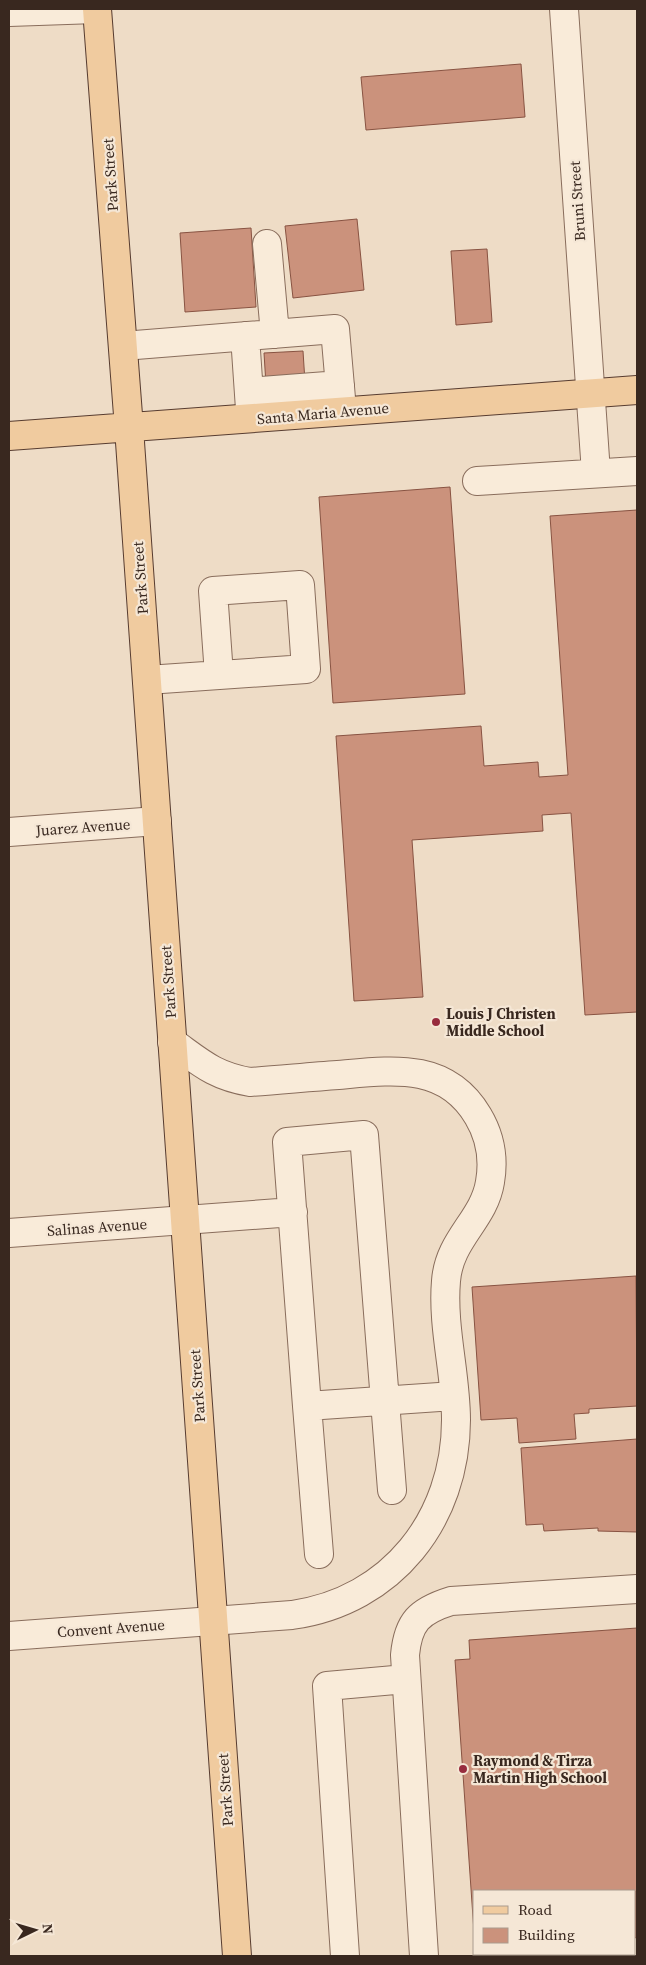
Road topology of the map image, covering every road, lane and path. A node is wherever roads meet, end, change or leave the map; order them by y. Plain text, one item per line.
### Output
1 (97, 9) edge
2 (564, 9) edge
3 (9, 12) edge
4 (267, 244) dead end
5 (275, 334) junction
6 (245, 336) junction
7 (123, 346) junction
8 (637, 390) edge
9 (249, 392) junction
10 (590, 394) junction
11 (341, 398) junction
12 (251, 419) junction
13 (129, 428) junction
14 (9, 436) edge
15 (637, 471) edge
16 (596, 473) junction
17 (477, 481) dead end
18 (219, 675) dead end
19 (147, 680) junction
20 (157, 821) junction
21 (9, 832) edge
22 (172, 1042) junction
23 (292, 1212) junction
24 (185, 1220) junction
25 (9, 1233) edge
26 (454, 1396) junction
27 (384, 1400) junction
28 (307, 1406) junction
29 (392, 1490) dead end
30 (319, 1554) dead end
31 (637, 1589) edge
32 (214, 1621) junction
33 (9, 1636) edge
34 (406, 1679) junction
35 (237, 1956) edge
36 (345, 1956) edge
37 (424, 1956) edge

1 - 3 street
1 - 7 main road, Park Street
2 - 10 street, Bruni Street
4 - 5 street
5 - 6 street
5 - 11 street
6 - 7 street
6 - 9 street
7 - 13 main road, Park Street
8 - 10 main road, Santa Maria Avenue
9 - 11 street
9 - 12 street
10 - 11 main road, Santa Maria Avenue
10 - 16 street, Bruni Street
11 - 12 main road, Santa Maria Avenue
12 - 13 main road, Santa Maria Avenue
13 - 14 main road, Santa Maria Avenue
13 - 19 main road, Park Street
15 - 16 street
16 - 17 street
18 - 19 street
19 - 20 main road, Park Street
20 - 21 street, Juarez Avenue
20 - 22 main road, Park Street
22 - 24 main road, Park Street
22 - 26 street, Convent Avenue
23 - 24 street, Salinas Avenue
23 - 27 street
23 - 28 street
24 - 25 street, Salinas Avenue
24 - 32 main road, Park Street
26 - 27 street
26 - 32 street, Convent Avenue
27 - 28 street
27 - 29 street
28 - 30 street
31 - 34 street
32 - 33 street, Convent Avenue
32 - 35 main road, Park Street
34 - 36 street
34 - 37 street

